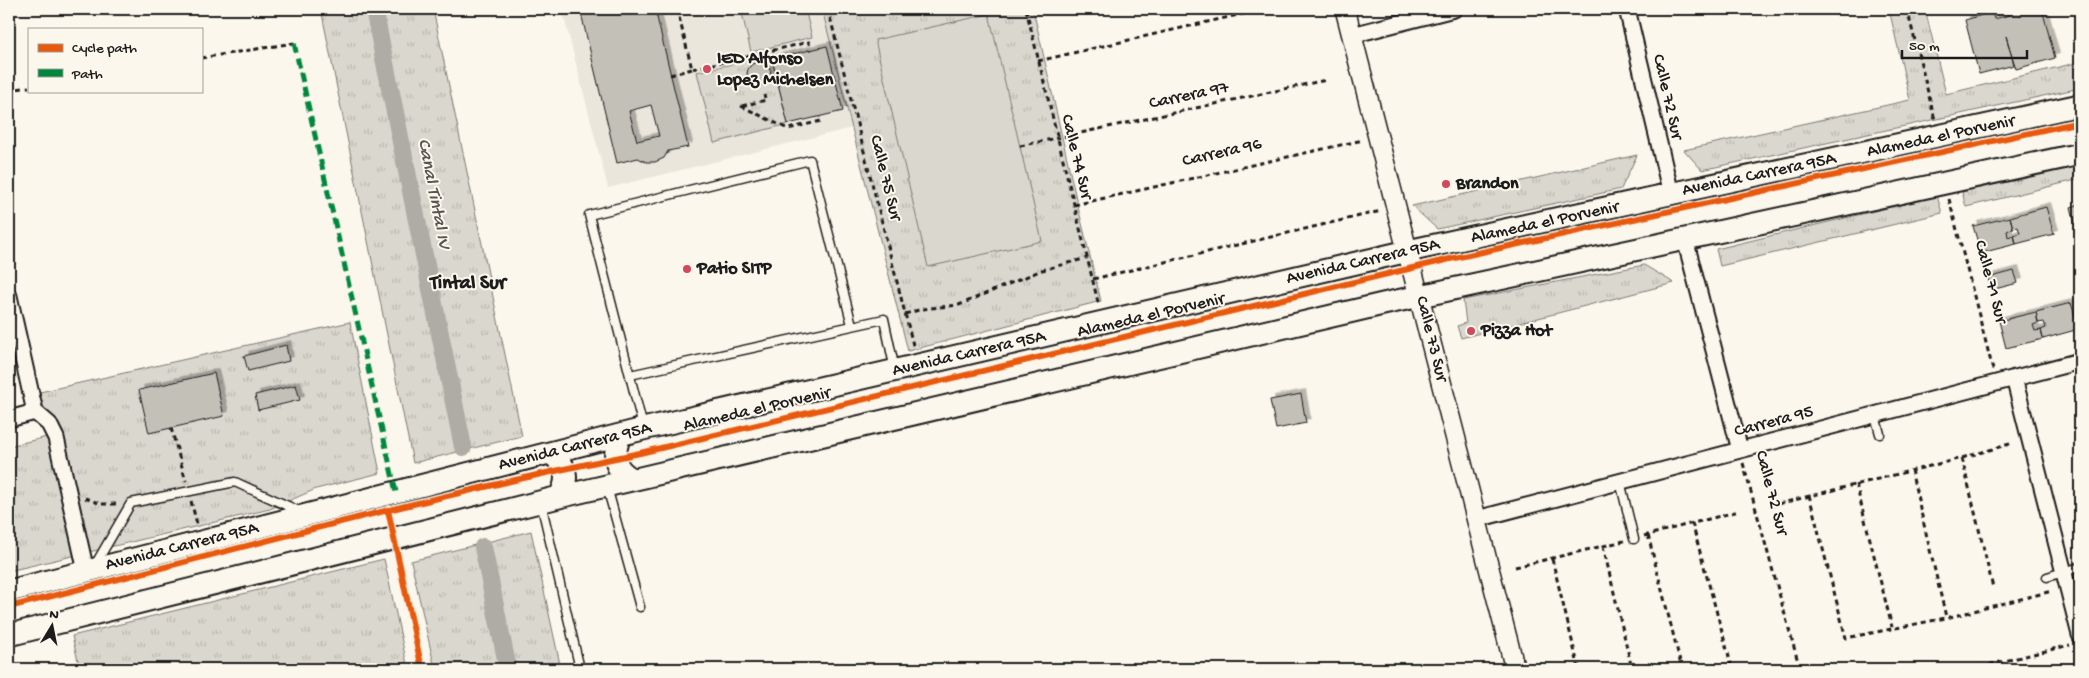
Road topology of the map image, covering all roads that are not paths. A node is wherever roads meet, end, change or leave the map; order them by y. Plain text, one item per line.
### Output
1 (1345, 9) edge
2 (1454, 9) edge
3 (1627, 9) edge
4 (1352, 35) junction
5 (2080, 105) edge
6 (2080, 154) edge
7 (1671, 194) junction
8 (1685, 238) junction
9 (1408, 251) junction
10 (1419, 295) junction
11 (9, 296) edge
12 (852, 325) junction
13 (2080, 361) edge
14 (896, 371) junction
15 (630, 375) junction
16 (2014, 378) junction
17 (35, 412) junction
18 (1875, 415) junction
19 (9, 419) edge
20 (643, 429) junction
21 (1880, 434) dead end
22 (620, 436) junction
23 (1740, 450) junction
24 (550, 453) junction
25 (632, 479) junction
26 (1620, 482) junction
27 (606, 486) junction
28 (550, 499) junction
29 (307, 515) junction
30 (1476, 519) junction
31 (1634, 539) dead end
32 (2080, 567) edge
33 (90, 570) junction
34 (2064, 571) junction
35 (2047, 577) dead end
36 (9, 591) edge
37 (640, 607) dead end
38 (9, 635) edge
39 (2077, 640) edge
40 (580, 669) edge
41 (1515, 669) edge

1 - 4 street, Calle 73 Sur
2 - 4 street
3 - 7 street, Calle 72 Sur
4 - 9 street, Calle 73 Sur
5 - 7 main road, Avenida Carrera 95A
6 - 8 main road
7 - 9 main road, Avenida Carrera 95A
8 - 10 main road
8 - 23 street, Calle 72 Sur
9 - 10 street, Calle 73 Sur
9 - 14 main road, Avenida Carrera 95A
10 - 25 main road
10 - 30 street, Calle 73 Sur
11 - 17 street
12 - 14 lane
12 - 15 lane
12 - 15 lane
13 - 16 street, Carrera 95
14 - 20 main road, Avenida Carrera 95A
15 - 20 lane
16 - 18 street, Carrera 95
16 - 34 street
17 - 19 street
17 - 33 street
18 - 21 lane
18 - 23 street, Carrera 95
20 - 22 main road, Avenida Carrera 95A
22 - 24 main road, Avenida Carrera 95A
22 - 25 main road
23 - 26 street, Carrera 95
24 - 28 main road
24 - 29 main road, Avenida Carrera 95A
25 - 27 main road
26 - 30 street, Carrera 95
26 - 31 lane
27 - 28 main road
27 - 37 lane
28 - 38 main road
28 - 40 lane
29 - 33 main road, Avenida Carrera 95A
29 - 33 lane
30 - 41 street, Calle 73 Sur
32 - 34 lane
33 - 36 main road, Avenida Carrera 95A
34 - 35 lane
34 - 39 street

